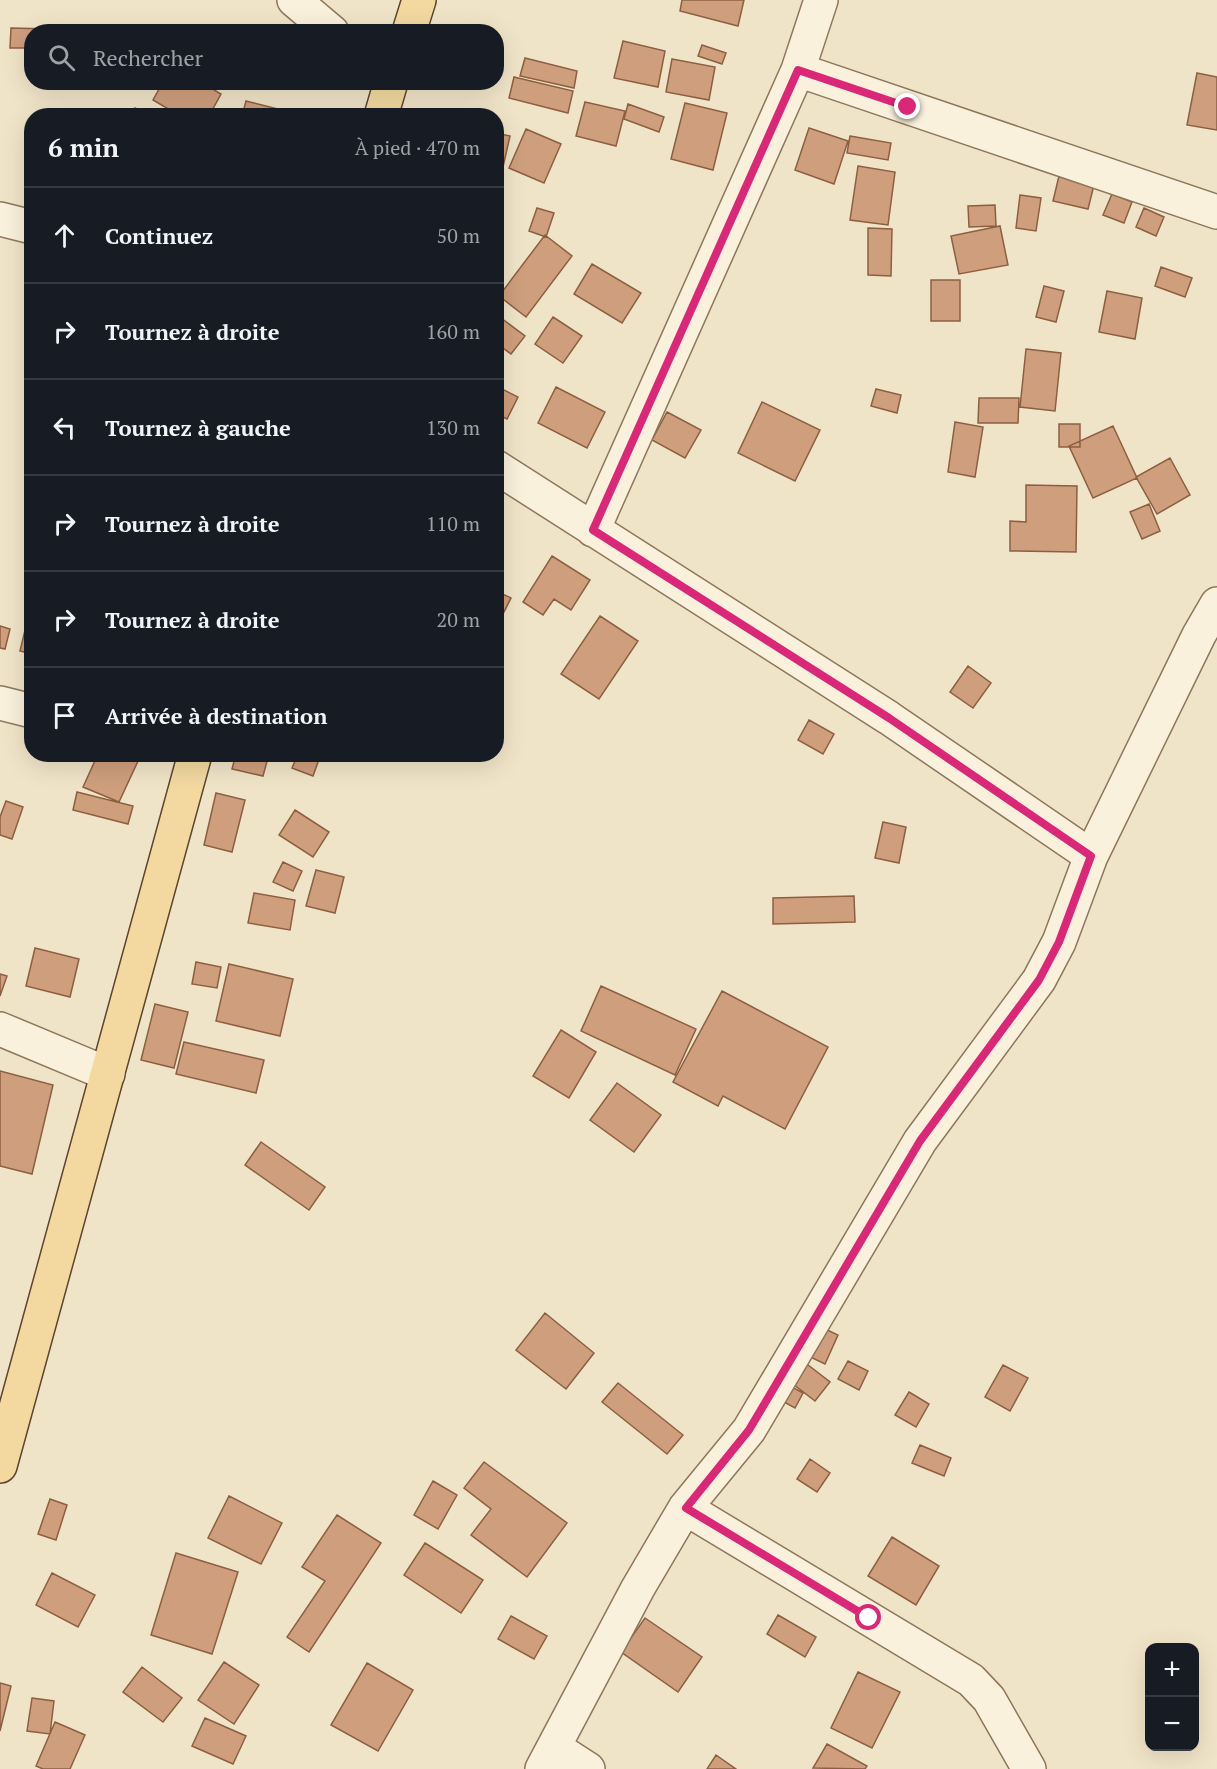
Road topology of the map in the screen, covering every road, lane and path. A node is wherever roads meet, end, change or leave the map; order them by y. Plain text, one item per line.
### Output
1 (294, 0) edge
2 (419, 0) edge
3 (821, 0) edge
4 (322, 24) edge
5 (412, 24) edge
6 (798, 70) junction
7 (389, 90) edge
8 (383, 108) edge
9 (1217, 212) edge
10 (0, 219) edge
11 (24, 225) edge
12 (504, 472) edge
13 (593, 530) junction
14 (1217, 604) edge
15 (0, 703) edge
16 (24, 709) edge
17 (193, 762) edge
18 (1091, 856) junction
19 (0, 1029) edge
20 (108, 1074) junction
21 (0, 1466) edge
22 (686, 1508) junction
23 (548, 1758) edge
24 (588, 1769) edge
25 (1029, 1769) edge

1 - 4 street
2 - 5 main road
3 - 6 street
6 - 9 street
6 - 13 street
7 - 8 main road
10 - 11 street
12 - 13 street
13 - 18 street
14 - 18 street
15 - 16 street
17 - 20 main road
18 - 22 street
19 - 20 street
20 - 21 main road
22 - 23 street
22 - 25 street
23 - 24 street

